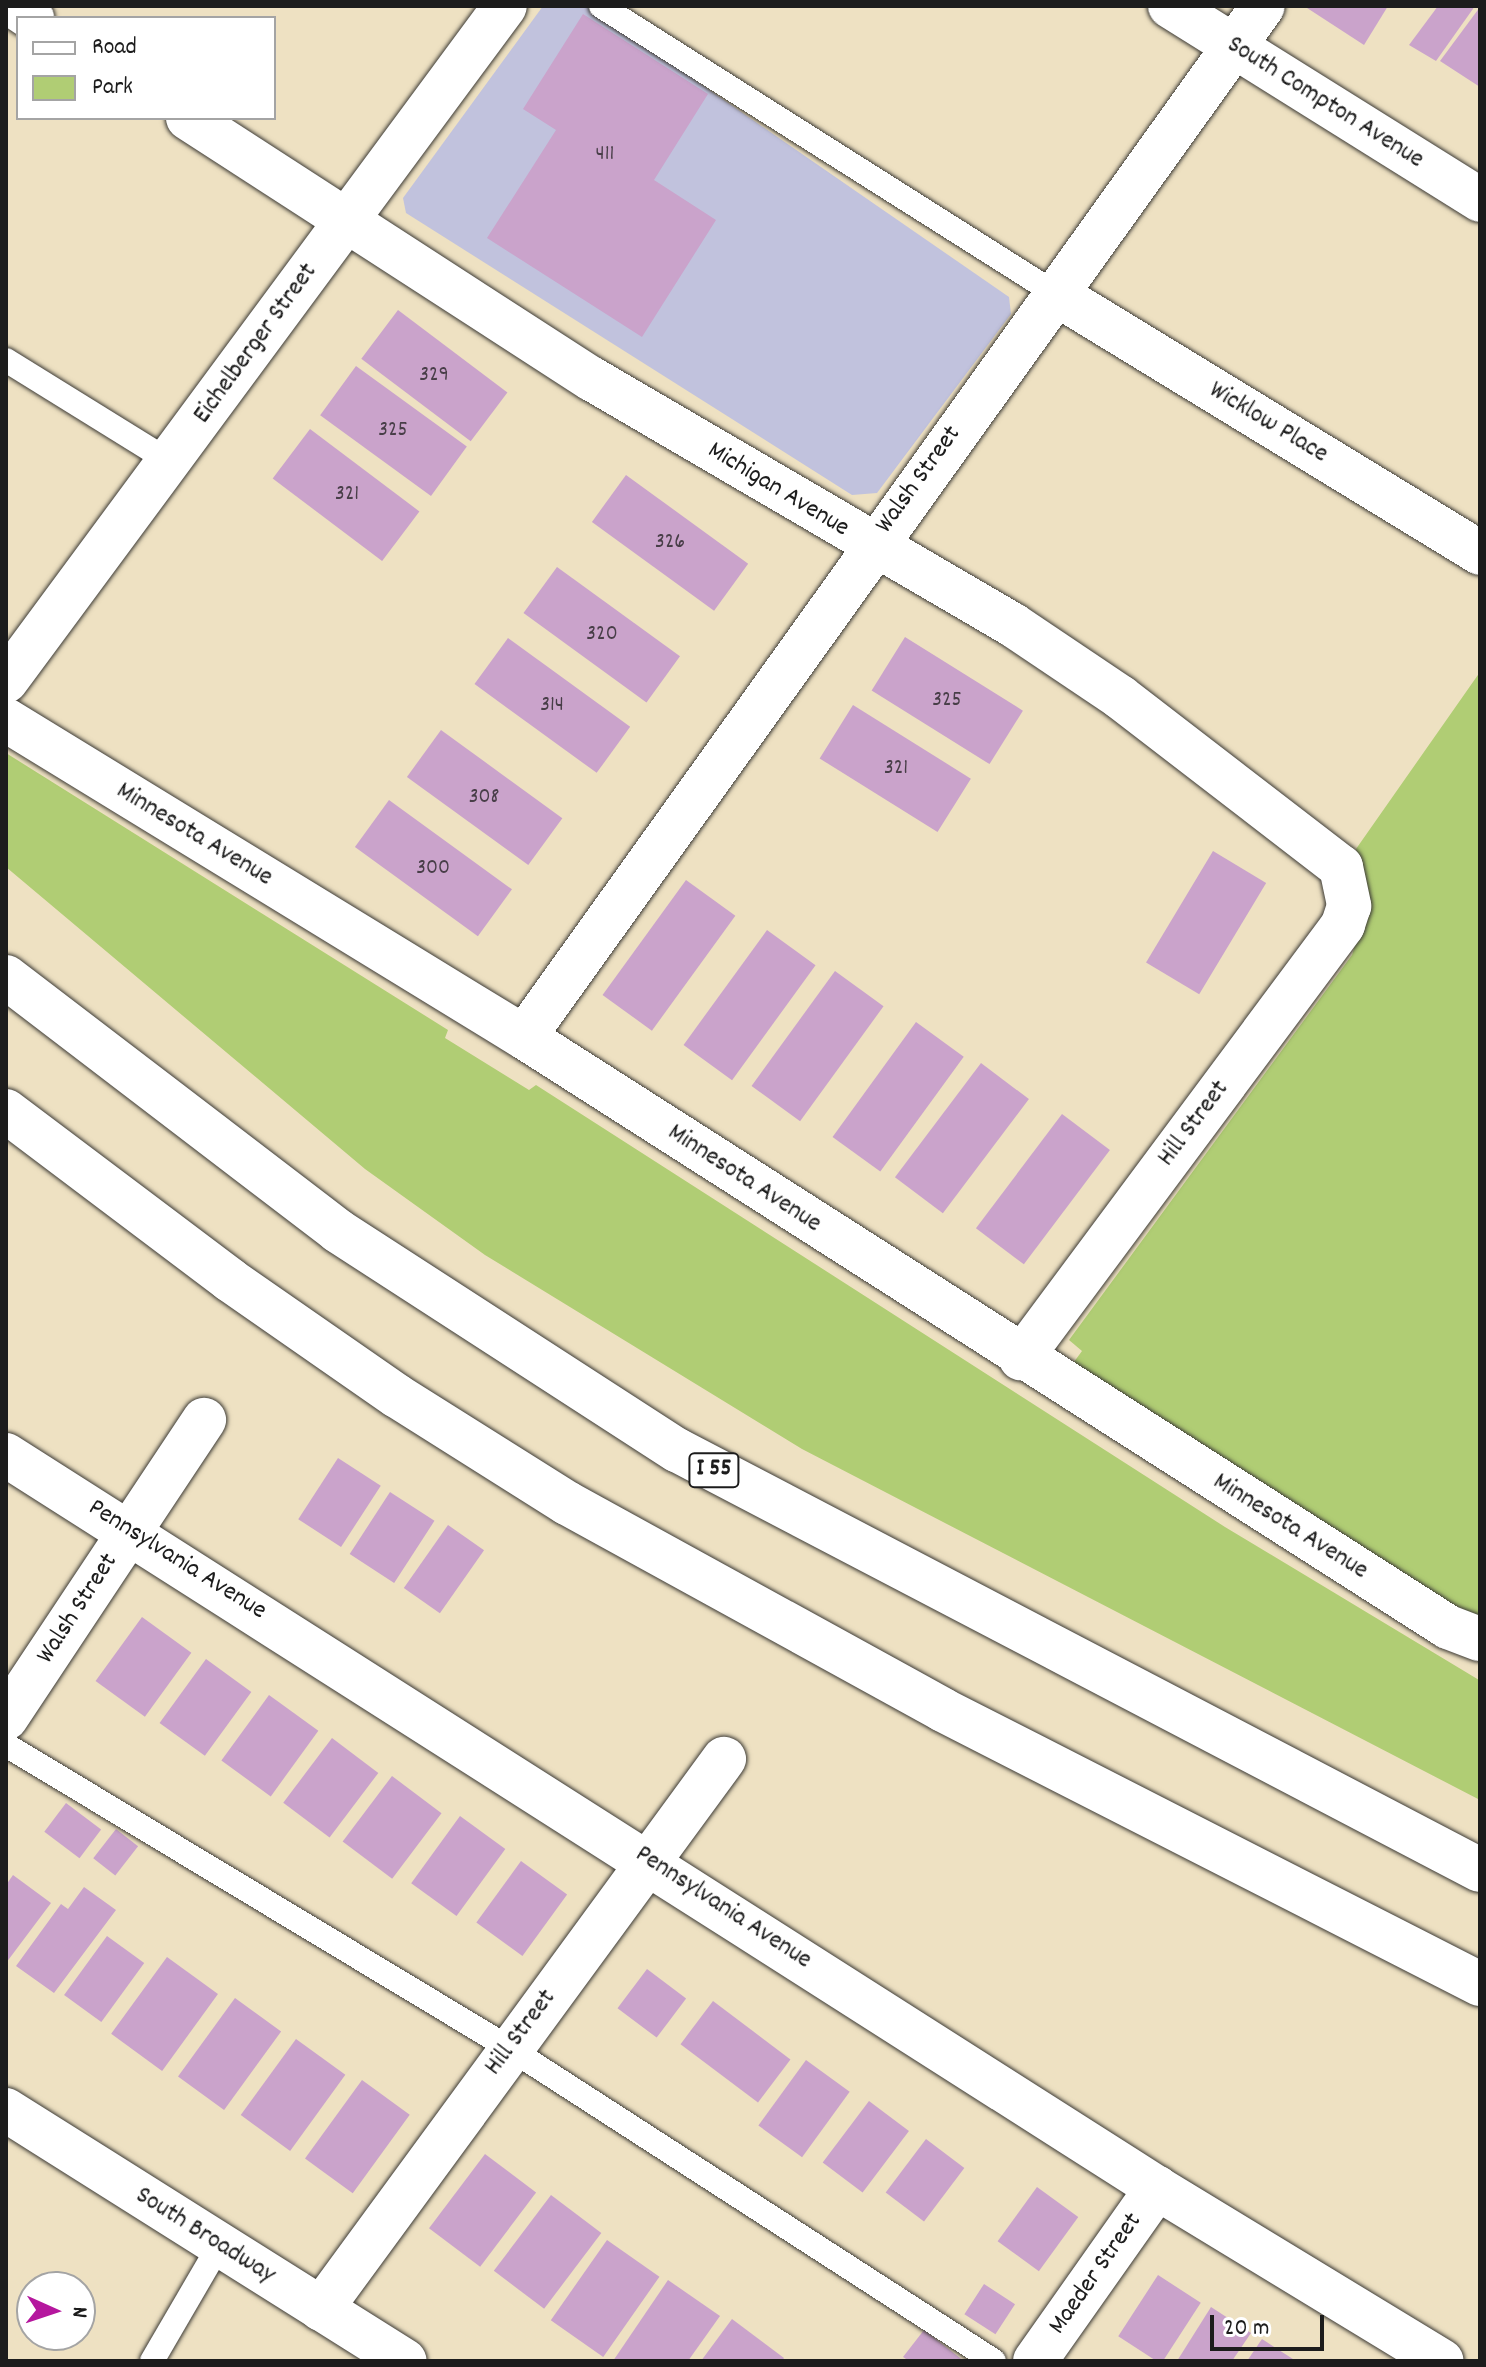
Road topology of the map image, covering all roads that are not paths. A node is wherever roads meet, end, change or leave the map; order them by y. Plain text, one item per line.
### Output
1 (505, 6) edge
2 (601, 6) edge
3 (1170, 6) edge
4 (1263, 6) edge
5 (1233, 47) junction
6 (191, 120) edge
7 (1480, 200) edge
8 (347, 220) junction
9 (1056, 294) junction
10 (6, 360) edge
11 (169, 461) junction
12 (871, 546) junction
13 (1480, 553) edge
14 (6, 681) edge
15 (6, 720) edge
16 (1347, 884) joint
17 (6, 977) edge
18 (524, 1037) junction
19 (6, 1111) edge
20 (1021, 1358) junction
21 (204, 1420) dead end
22 (6, 1455) edge
23 (130, 1530) junction
24 (1480, 1639) edge
25 (6, 1718) edge
26 (6, 1745) edge
27 (724, 1759) dead end
28 (652, 1862) junction
29 (1480, 1870) edge
30 (1480, 1984) edge
31 (509, 2048) junction
32 (6, 2110) edge
33 (1157, 2188) junction
34 (219, 2246) junction
35 (321, 2309) junction
36 (152, 2361) edge
37 (404, 2361) edge
38 (994, 2361) edge
39 (1035, 2361) edge
40 (1441, 2361) edge

1 - 8 main road, Eichelberger Street
2 - 9 lane
3 - 5 main road, South Compton Avenue
4 - 5 main road, Walsh Street
5 - 7 main road, South Compton Avenue
5 - 9 main road, Walsh Street
6 - 8 main road, Michigan Avenue
8 - 11 main road, Eichelberger Street
8 - 12 main road, Michigan Avenue
9 - 12 main road, Walsh Street
9 - 13 main road, Wicklow Place
10 - 11 lane
11 - 14 main road, Eichelberger Street
12 - 16 main road, Michigan Avenue
12 - 18 main road, Walsh Street
15 - 18 main road, Minnesota Avenue
16 - 20 main road, Hill Street
17 - 29 main road, I 55
18 - 20 main road, Minnesota Avenue
19 - 30 main road
20 - 24 main road, Minnesota Avenue
21 - 23 main road, Walsh Street
22 - 23 main road, Pennsylvania Avenue
23 - 25 main road, Walsh Street
23 - 28 main road, Pennsylvania Avenue
26 - 31 lane
27 - 28 main road, Hill Street
28 - 31 main road, Hill Street
28 - 33 main road, Pennsylvania Avenue
31 - 35 main road, Hill Street
31 - 38 lane
32 - 34 main road, South Broadway
33 - 39 main road, Maeder Street
33 - 40 main road, Pennsylvania Avenue
34 - 35 main road, South Broadway
34 - 36 lane
35 - 37 main road, South Broadway

